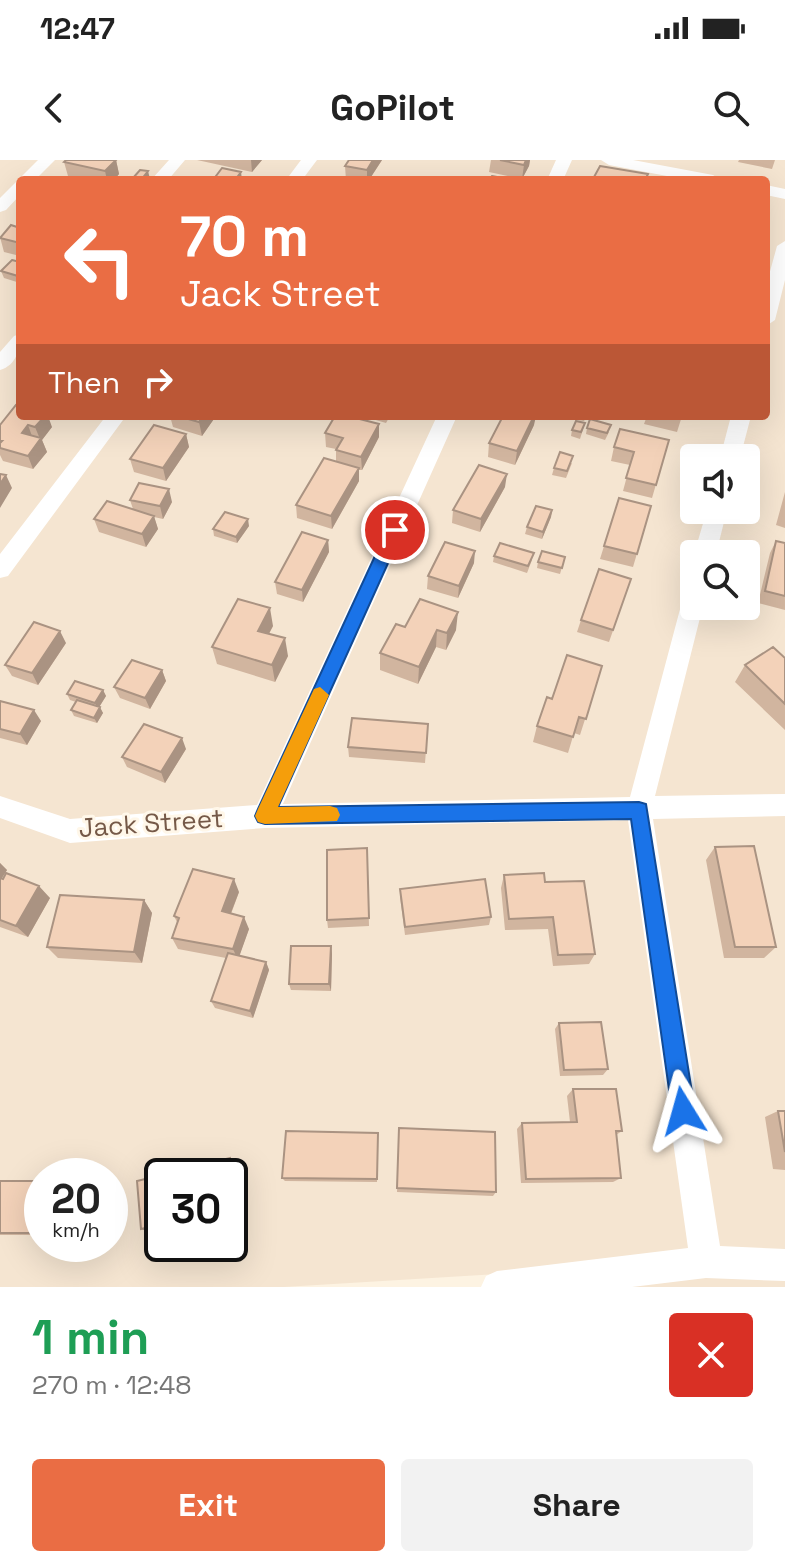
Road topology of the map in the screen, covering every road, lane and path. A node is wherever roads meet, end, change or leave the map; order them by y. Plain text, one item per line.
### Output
1 (47, 160) edge
2 (177, 160) edge
3 (609, 160) edge
4 (30, 176) edge
5 (163, 176) edge
6 (692, 176) edge
7 (16, 190) edge
8 (0, 207) edge
9 (785, 246) edge
10 (770, 304) edge
11 (16, 345) edge
12 (0, 364) edge
13 (113, 420) edge
14 (445, 420) edge
15 (740, 420) edge
16 (734, 444) edge
17 (0, 570) edge
18 (688, 620) edge
19 (785, 805) edge
20 (0, 807) edge
21 (639, 810) junction
22 (265, 816) junction
23 (706, 1262) junction
24 (785, 1265) edge
25 (497, 1287) edge

1 - 4 street
2 - 5 street
3 - 6 street
7 - 8 street
9 - 10 street
11 - 12 street
13 - 17 street
14 - 22 street
15 - 16 street
18 - 21 street
19 - 21 street, Jack Street
20 - 22 street, Jack Street
21 - 22 street, Jack Street
21 - 23 street
23 - 24 street
23 - 25 street

